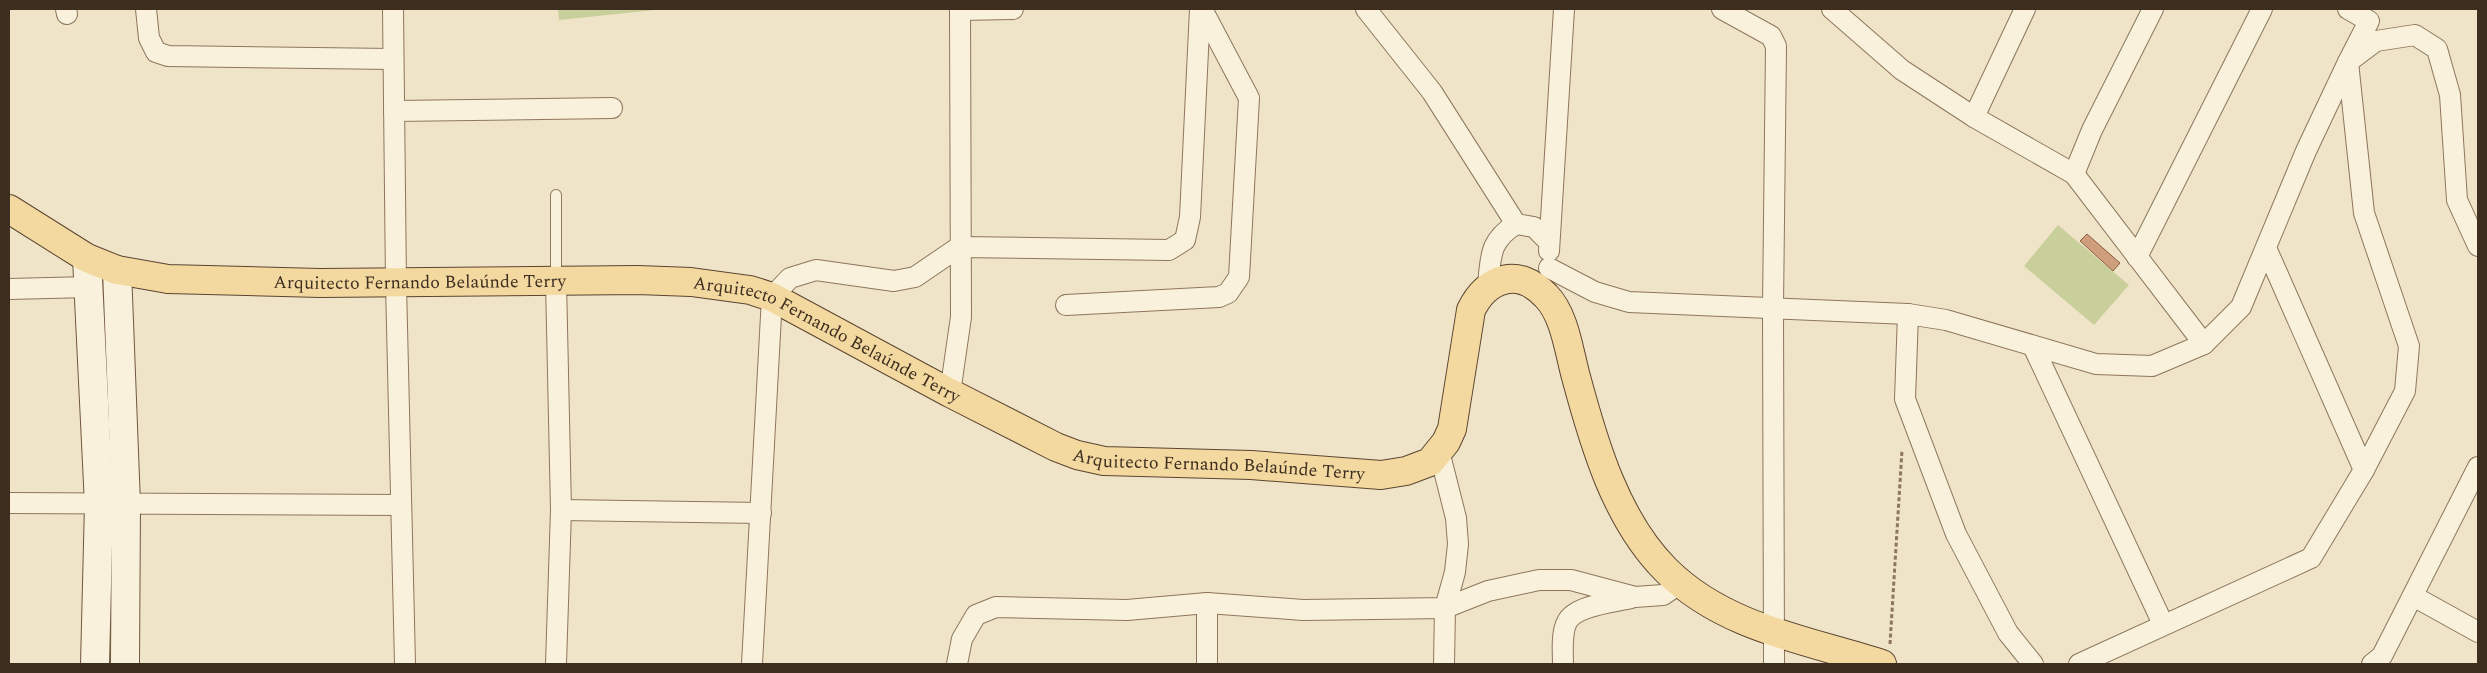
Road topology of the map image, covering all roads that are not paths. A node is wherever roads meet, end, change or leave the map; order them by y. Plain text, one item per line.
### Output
1 (146, 9) edge
2 (393, 9) edge
3 (960, 9) edge
4 (1012, 9) edge
5 (1201, 9) edge
6 (1366, 9) edge
7 (1564, 9) edge
8 (1722, 9) edge
9 (1832, 9) edge
10 (2025, 9) edge
11 (2153, 9) edge
12 (2262, 9) edge
13 (2348, 9) edge
14 (393, 59) junction
15 (2348, 62) junction
16 (612, 108) dead end
17 (394, 111) junction
18 (1974, 117) junction
19 (2074, 174) junction
20 (556, 195) dead end
21 (9, 208) edge
22 (1516, 224) junction
23 (1550, 242) junction
24 (2478, 246) edge
25 (959, 247) junction
26 (2266, 250) junction
27 (2137, 257) junction
28 (87, 258) junction
29 (1549, 268) junction
30 (117, 270) junction
31 (556, 280) junction
32 (1499, 282) junction
33 (396, 284) junction
34 (89, 287) junction
35 (9, 289) edge
36 (1547, 296) junction
37 (772, 297) junction
38 (1066, 305) dead end
39 (1773, 307) junction
40 (1908, 314) junction
41 (2204, 344) junction
42 (2033, 346) junction
43 (950, 393) junction
44 (1439, 451) junction
45 (2478, 467) edge
46 (2364, 470) junction
47 (9, 503) edge
48 (99, 504) junction
49 (126, 504) junction
50 (401, 505) junction
51 (561, 510) junction
52 (761, 513) junction
53 (1681, 583) junction
54 (2413, 596) junction
55 (1635, 597) junction
56 (1207, 603) junction
57 (1445, 608) junction
58 (2163, 624) junction
59 (2478, 632) edge
60 (1775, 633) junction
61 (1886, 654) edge
62 (96, 664) edge
63 (125, 664) edge
64 (405, 664) edge
65 (556, 664) edge
66 (752, 664) edge
67 (957, 664) edge
68 (1207, 664) edge
69 (1444, 664) edge
70 (1563, 664) edge
71 (1774, 664) edge
72 (2033, 664) edge
73 (2078, 664) edge
74 (2372, 664) edge

1 - 14 street
2 - 14 street
3 - 4 street
3 - 25 street
5 - 25 street
5 - 38 street
6 - 22 street
7 - 23 street
8 - 39 street
9 - 18 street
10 - 18 street
11 - 19 street
12 - 27 street
13 - 15 street
14 - 17 street
15 - 24 street
15 - 26 street
15 - 46 street
16 - 17 street
17 - 33 street
18 - 19 street
19 - 27 street
20 - 31 lane
21 - 28 main road, Arquitecto Fernando Belaúnde Terry
22 - 23 street
22 - 32 street
23 - 29 street
25 - 37 street
25 - 43 street
26 - 41 street
26 - 46 street
27 - 41 street
28 - 30 main road, Arquitecto Fernando Belaúnde Terry
28 - 34 street
29 - 36 street
29 - 39 street
30 - 33 main road, Arquitecto Fernando Belaúnde Terry
30 - 49 street
31 - 33 main road, Arquitecto Fernando Belaúnde Terry
31 - 37 main road, Arquitecto Fernando Belaúnde Terry
31 - 51 street
32 - 36 main road
32 - 44 main road, Arquitecto Fernando Belaúnde Terry
33 - 50 street
34 - 35 street
34 - 48 street
36 - 53 main road
37 - 43 main road, Arquitecto Fernando Belaúnde Terry
37 - 52 street
39 - 40 street
39 - 60 street
40 - 42 street
40 - 72 street
41 - 42 street
42 - 58 street
43 - 44 main road, Arquitecto Fernando Belaúnde Terry
44 - 57 street
45 - 54 street
46 - 58 street
47 - 48 street
48 - 49 street
48 - 62 street
49 - 50 street
49 - 63 street
50 - 64 street
51 - 52 street
51 - 65 street
52 - 66 street
53 - 55 street
53 - 60 main road
54 - 59 street
54 - 74 street
55 - 57 street
55 - 70 street
56 - 57 street
56 - 67 street
56 - 68 street
57 - 69 street
58 - 73 street
60 - 61 main road
60 - 71 street

